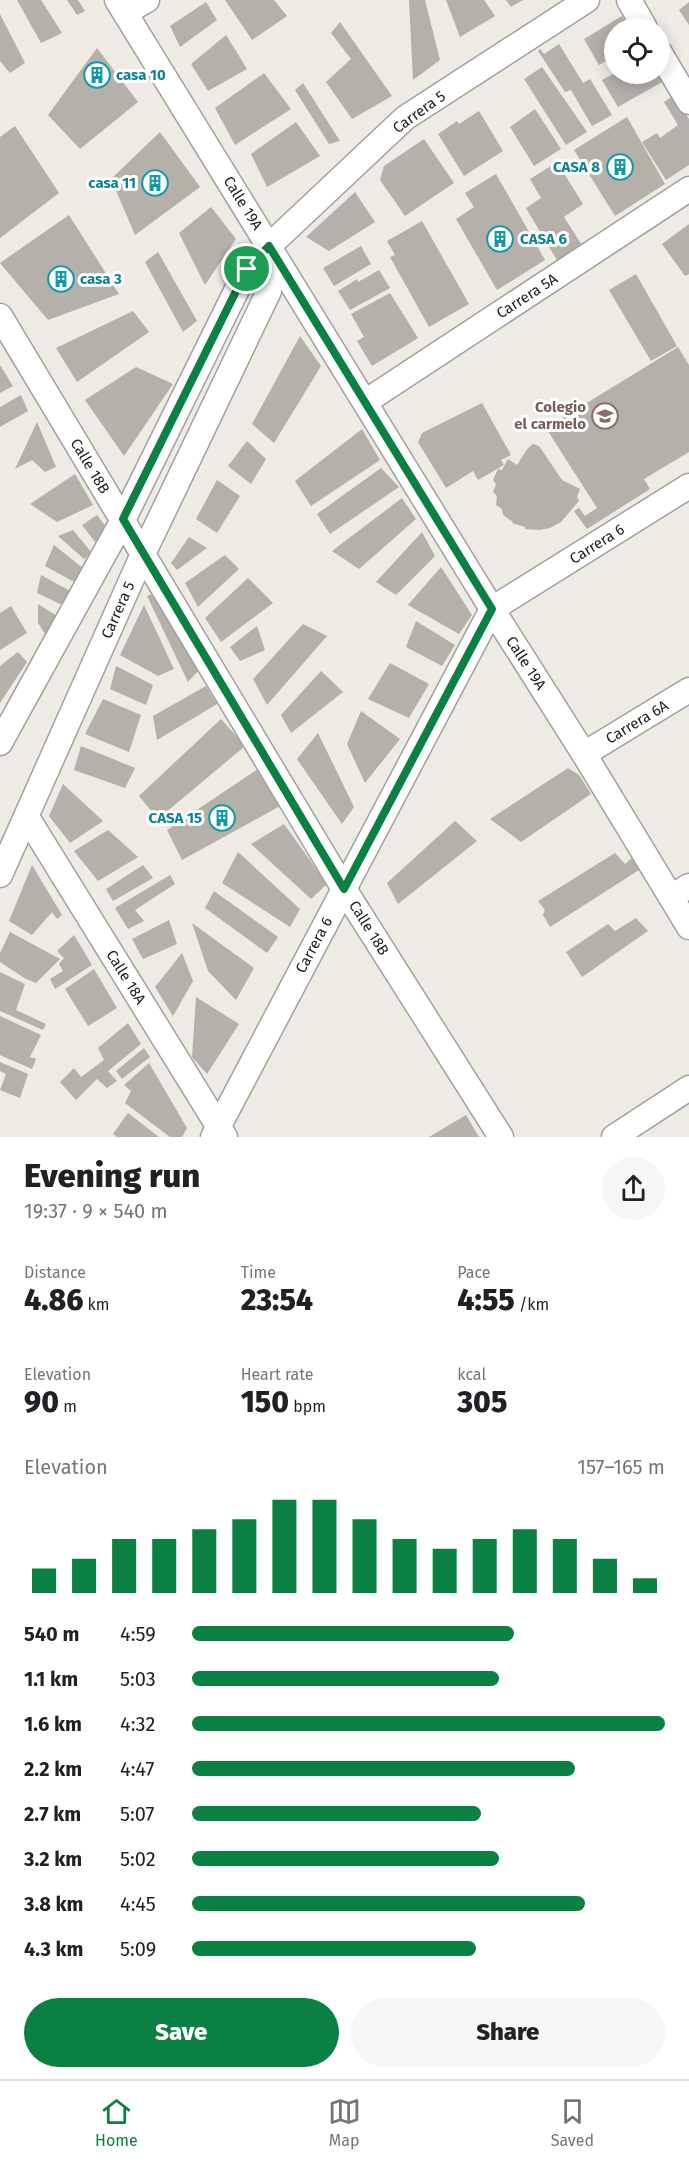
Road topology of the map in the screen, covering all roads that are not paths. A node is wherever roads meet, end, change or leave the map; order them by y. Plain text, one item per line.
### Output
1 (147, 0) edge
2 (587, 0) edge
3 (629, 0) edge
4 (121, 7) edge
5 (639, 18) edge
6 (670, 70) edge
7 (689, 102) edge
8 (689, 189) edge
9 (269, 246) junction
10 (0, 316) edge
11 (365, 402) junction
12 (688, 489) edge
13 (123, 519) junction
14 (143, 554) junction
15 (492, 609) junction
16 (689, 690) edge
17 (0, 743) edge
18 (584, 754) junction
19 (27, 817) junction
20 (0, 875) edge
21 (344, 889) junction
22 (680, 892) edge
23 (689, 927) edge
24 (689, 1088) edge
25 (219, 1134) edge
26 (501, 1137) edge
27 (615, 1137) edge

1 - 4 street
2 - 9 street, Carrera 5
3 - 5 street
4 - 9 street, Calle 19A
6 - 7 street
8 - 11 street, Carrera 5A
9 - 11 street, Calle 19A
9 - 13 street, Carrera 5
9 - 14 street, Carrera 5
10 - 13 street, Calle 18B
11 - 15 street, Calle 19A
12 - 15 street, Carrera 6
13 - 14 street, Calle 18B
13 - 17 street, Carrera 5
14 - 19 street, Carrera 5
14 - 21 street, Calle 18B
15 - 18 street, Calle 19A
15 - 21 street, Carrera 6
16 - 18 street, Carrera 6A
18 - 22 street, Calle 19A
19 - 20 street, Carrera 5
19 - 25 street, Calle 18A
21 - 25 street, Carrera 6
21 - 26 street, Calle 18B
22 - 23 street, Calle 19A
24 - 27 street

